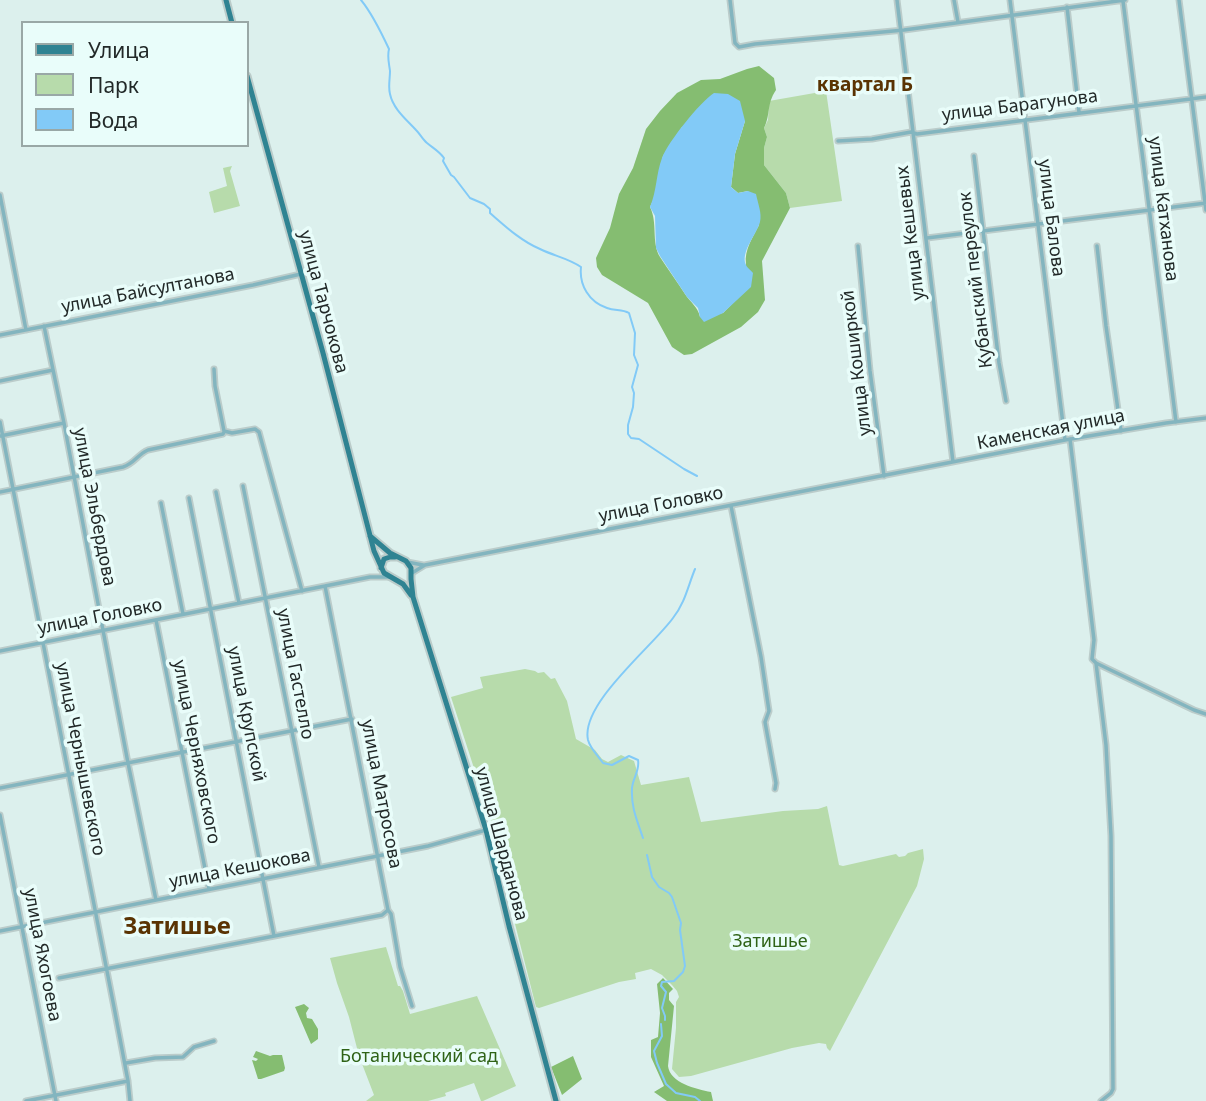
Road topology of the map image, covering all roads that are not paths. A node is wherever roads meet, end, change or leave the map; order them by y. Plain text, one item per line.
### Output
1 (226, 0) edge
2 (730, 0) edge
3 (897, 0) edge
4 (954, 0) edge
5 (1010, 0) edge
6 (1123, 0) edge
7 (1180, 0) edge
8 (1067, 7) junction
9 (1012, 15) junction
10 (231, 21) edge
11 (958, 22) junction
12 (900, 30) junction
13 (248, 80) edge
14 (1206, 97) edge
15 (1192, 99) junction
16 (1136, 106) junction
17 (1079, 112) junction
18 (1024, 120) junction
19 (913, 133) junction
20 (838, 141) dead end
21 (974, 156) dead end
22 (0, 195) edge
23 (1206, 203) edge
24 (1150, 209) junction
25 (1206, 210) edge
26 (1038, 224) junction
27 (984, 231) junction
28 (926, 238) junction
29 (858, 246) dead end
30 (1097, 246) dead end
31 (301, 274) junction
32 (44, 327) junction
33 (26, 330) junction
34 (0, 335) edge
35 (214, 369) dead end
36 (53, 370) junction
37 (0, 380) edge
38 (1006, 401) dead end
39 (1206, 418) edge
40 (0, 422) edge
41 (1176, 422) junction
42 (64, 423) junction
43 (225, 431) junction
44 (1121, 431) junction
45 (1, 435) edge
46 (1068, 440) junction
47 (953, 462) junction
48 (902, 472) joint
49 (884, 476) junction
50 (74, 478) junction
51 (243, 486) dead end
52 (13, 490) junction
53 (0, 492) edge
54 (216, 492) dead end
55 (189, 498) dead end
56 (161, 503) dead end
57 (731, 506) junction
58 (370, 536) junction
59 (396, 557) junction
60 (406, 561) junction
61 (425, 565) junction
62 (381, 568) junction
63 (411, 575) junction
64 (370, 577) junction
65 (389, 577) junction
66 (398, 581) junction
67 (325, 586) junction
68 (302, 591) junction
69 (412, 597) junction
70 (266, 598) junction
71 (239, 604) junction
72 (211, 609) junction
73 (184, 614) junction
74 (156, 620) junction
75 (102, 631) junction
76 (44, 643) junction
77 (0, 651) edge
78 (1096, 663) junction
79 (1206, 714) edge
80 (352, 719) junction
81 (292, 730) junction
82 (237, 742) junction
83 (182, 752) junction
84 (128, 763) junction
85 (69, 775) junction
86 (0, 788) edge
87 (775, 789) dead end
88 (0, 815) edge
89 (486, 830) junction
90 (378, 855) junction
91 (319, 867) junction
92 (263, 878) junction
93 (209, 889) junction
94 (156, 900) junction
95 (388, 910) junction
96 (96, 912) junction
97 (23, 926) junction
98 (0, 931) edge
99 (274, 936) junction
100 (107, 970) junction
101 (59, 978) dead end
102 (412, 1006) dead end
103 (214, 1041) dead end
104 (125, 1064) junction
105 (128, 1081) junction
106 (55, 1095) junction
107 (26, 1101) edge
108 (56, 1101) edge
109 (130, 1101) edge
110 (556, 1101) edge
111 (1101, 1101) edge

1 - 10 main road
2 - 12 street
3 - 12 street, улица Кешевых
4 - 11 street
5 - 9 street, улица Балова
6 - 8 street
6 - 16 street, улица Катханова
7 - 15 street
8 - 9 street
8 - 17 street
9 - 11 street
9 - 18 street, улица Балова
11 - 12 street
12 - 19 street, улица Кешевых
13 - 31 main road, улица Тарчокова
14 - 15 street, улица Барагунова
15 - 16 street, улица Барагунова
15 - 23 street
16 - 17 street, улица Барагунова
16 - 24 street, улица Катханова
17 - 18 street, улица Барагунова
18 - 19 street, улица Барагунова
18 - 26 street, улица Балова
19 - 20 street, улица Барагунова
19 - 28 street, улица Кешевых
21 - 27 street, Кубанский переулок
22 - 33 street
23 - 24 street
23 - 25 street
24 - 26 street
24 - 41 street, улица Катханова
26 - 27 street
26 - 46 street, улица Балова
27 - 28 street
27 - 38 street, Кубанский переулок
28 - 47 street, улица Кешевых
29 - 49 street, улица Коширкой
30 - 44 street
31 - 32 street, улица Байсултанова
31 - 58 main road, улица Тарчокова
32 - 33 street, улица Байсултанова
32 - 36 street, улица Эльбердова
33 - 34 street, улица Байсултанова
35 - 43 street
36 - 37 street
36 - 42 street, улица Эльбердова
39 - 41 street, Каменская улица
40 - 45 street, улица Чернышевского
41 - 44 street, Каменская улица
42 - 45 street
42 - 50 street, улица Эльбердова
43 - 50 street
43 - 68 street
44 - 46 street, Каменская улица
45 - 52 street, улица Чернышевского
46 - 47 street, Каменская улица
46 - 78 street, улица Балова
47 - 48 street, Каменская улица
48 - 49 street, улица Головко
49 - 57 street, улица Головко
50 - 52 street
50 - 75 street, улица Эльбердова
51 - 70 street, улица Гастелло
52 - 53 street
52 - 76 street, улица Чернышевского
54 - 71 street
55 - 72 street, улица Крупской
56 - 73 street
57 - 61 street, улица Головко
57 - 87 street
58 - 59 main road
58 - 62 main road, улица Тарчокова
59 - 60 main road
59 - 62 main road
60 - 61 street
60 - 63 main road
61 - 63 street
62 - 64 street
62 - 65 main road
63 - 66 main road
63 - 69 main road
64 - 65 street
64 - 67 street, улица Головко
65 - 66 main road
66 - 69 main road
67 - 68 street, улица Головко
67 - 80 street, улица Матросова
68 - 70 street, улица Головко
69 - 89 main road, улица Шарданова
70 - 71 street, улица Головко
70 - 81 street, улица Гастелло
71 - 72 street, улица Головко
72 - 73 street, улица Головко
72 - 82 street, улица Крупской
73 - 74 street, улица Головко
74 - 75 street, улица Головко
74 - 83 street, улица Черняховского
75 - 76 street, улица Головко
75 - 84 street, улица Эльбердова
76 - 77 street, улица Головко
76 - 85 street, улица Чернышевского
78 - 79 street
78 - 111 street, улица Балова
80 - 81 street
80 - 90 street, улица Матросова
81 - 82 street
81 - 91 street, улица Гастелло
82 - 83 street
82 - 92 street, улица Крупской
83 - 84 street
83 - 93 street, улица Черняховского
84 - 85 street
84 - 94 street, улица Эльбердова
85 - 86 street
85 - 96 street, улица Чернышевского
88 - 97 street, улица Яхогоева
89 - 90 street, улица Кешокова
89 - 110 main road, улица Шарданова
90 - 91 street, улица Кешокова
90 - 95 street, улица Матросова
91 - 92 street, улица Кешокова
92 - 93 street, улица Кешокова
92 - 99 street, улица Крупской
93 - 94 street, улица Кешокова
94 - 96 street, улица Кешокова
95 - 99 street
95 - 102 street, улица Матросова
96 - 97 street, улица Кешокова
96 - 100 street, улица Чернышевского
97 - 98 street, улица Кешокова
97 - 106 street, улица Яхогоева
99 - 100 street
100 - 101 street
100 - 104 street, улица Чернышевского
103 - 104 street
104 - 105 street, улица Чернышевского
105 - 106 street
105 - 109 street, улица Чернышевского
106 - 107 street
106 - 108 street, улица Яхогоева

